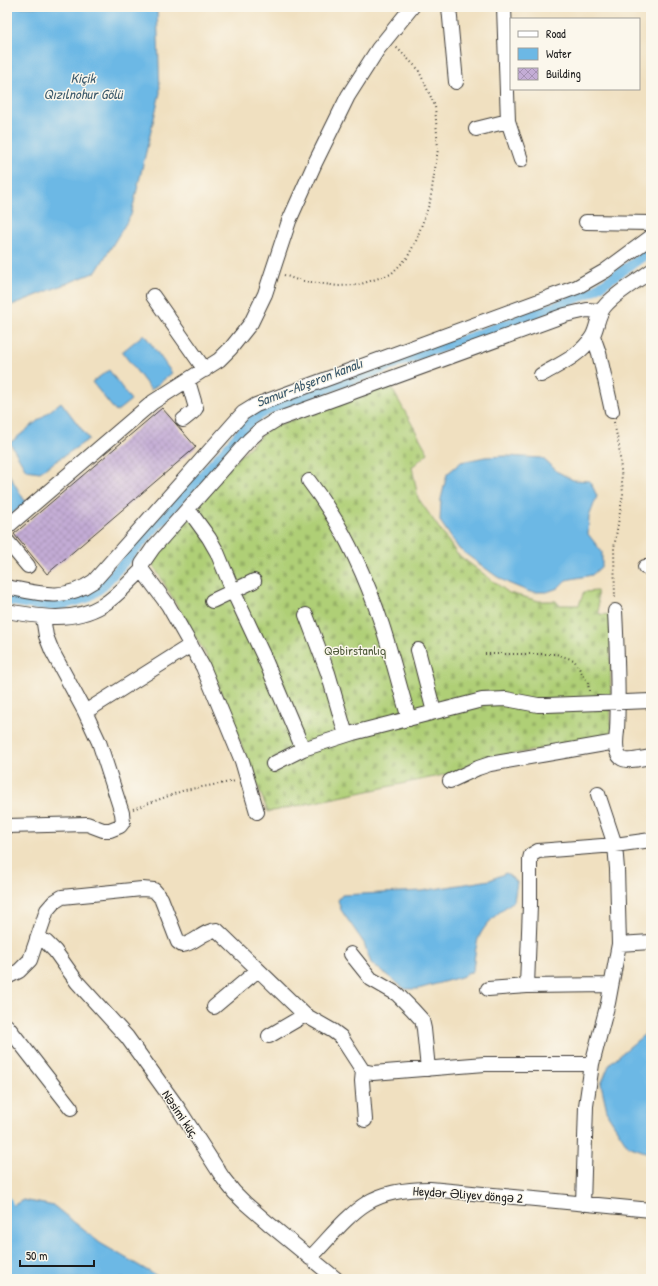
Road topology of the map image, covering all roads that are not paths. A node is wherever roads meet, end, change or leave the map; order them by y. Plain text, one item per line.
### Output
1 (412, 7) edge
2 (450, 7) edge
3 (504, 7) edge
4 (456, 82) dead end
5 (508, 121) junction
6 (476, 129) dead end
7 (521, 160) dead end
8 (586, 222) dead end
9 (651, 222) edge
10 (651, 237) edge
11 (651, 271) edge
12 (153, 296) dead end
13 (600, 311) junction
14 (592, 336) junction
15 (205, 370) junction
16 (541, 375) dead end
17 (188, 381) junction
18 (612, 411) road end
19 (183, 420) dead end
20 (309, 481) dead end
21 (188, 509) junction
22 (7, 527) edge
23 (7, 541) edge
24 (28, 566) dead end
25 (142, 570) junction
26 (254, 582) dead end
27 (7, 587) edge
28 (233, 591) junction
29 (212, 601) dead end
30 (7, 611) edge
31 (615, 611) road end
32 (306, 615) dead end
33 (43, 617) junction
34 (191, 645) junction
35 (418, 650) dead end
36 (651, 701) edge
37 (618, 702) junction
38 (85, 712) junction
39 (434, 712) junction
40 (409, 719) junction
41 (346, 735) junction
42 (616, 742) junction
43 (303, 749) junction
44 (651, 757) edge
45 (273, 764) dead end
46 (450, 782) dead end
47 (598, 794) dead end
48 (257, 812) dead end
49 (7, 826) edge
50 (651, 840) edge
51 (614, 845) junction
52 (37, 938) junction
53 (651, 942) edge
54 (619, 944) junction
55 (351, 954) dead end
56 (258, 970) junction
57 (7, 977) edge
58 (611, 984) junction
59 (527, 986) junction
60 (488, 989) dead end
61 (214, 1007) dead end
62 (305, 1015) junction
63 (9, 1032) edge
64 (269, 1036) dead end
65 (592, 1064) junction
66 (428, 1069) junction
67 (363, 1071) junction
68 (71, 1108) dead end
69 (365, 1120) dead end
70 (583, 1204) junction
71 (651, 1210) edge
72 (310, 1258) junction
73 (336, 1279) edge

1 - 15 street
2 - 4 street
3 - 5 street
5 - 6 street
5 - 7 street
8 - 9 street
10 - 27 street
11 - 13 street
12 - 15 street
13 - 14 street
13 - 21 street
14 - 16 street
14 - 18 street
15 - 17 street
17 - 19 street
17 - 22 street
20 - 40 street
21 - 25 street
21 - 28 street
23 - 24 street
25 - 33 street
25 - 34 street
26 - 28 street
28 - 29 street
28 - 43 street
30 - 33 street
31 - 37 street
32 - 41 street
33 - 38 street
34 - 38 street
34 - 48 street
35 - 39 street
36 - 37 street
37 - 39 street
37 - 42 street
38 - 49 street
39 - 40 street
40 - 41 street
41 - 43 street
42 - 44 street
42 - 46 street
43 - 45 street
47 - 51 street
50 - 51 street
51 - 54 street
51 - 59 street
52 - 56 street
52 - 57 street
52 - 72 street, Nəsimi küç.
53 - 54 street
54 - 58 street
55 - 66 street
56 - 61 street
56 - 62 street
58 - 59 street
58 - 65 street
59 - 60 street
62 - 64 street
62 - 67 street
63 - 68 street
65 - 66 street
65 - 70 street
66 - 67 street
67 - 69 street
70 - 71 street, Heydər Əliyev döngə 2
70 - 72 street, Heydər Əliyev döngə 2
72 - 73 street, Nəsimi küç.

